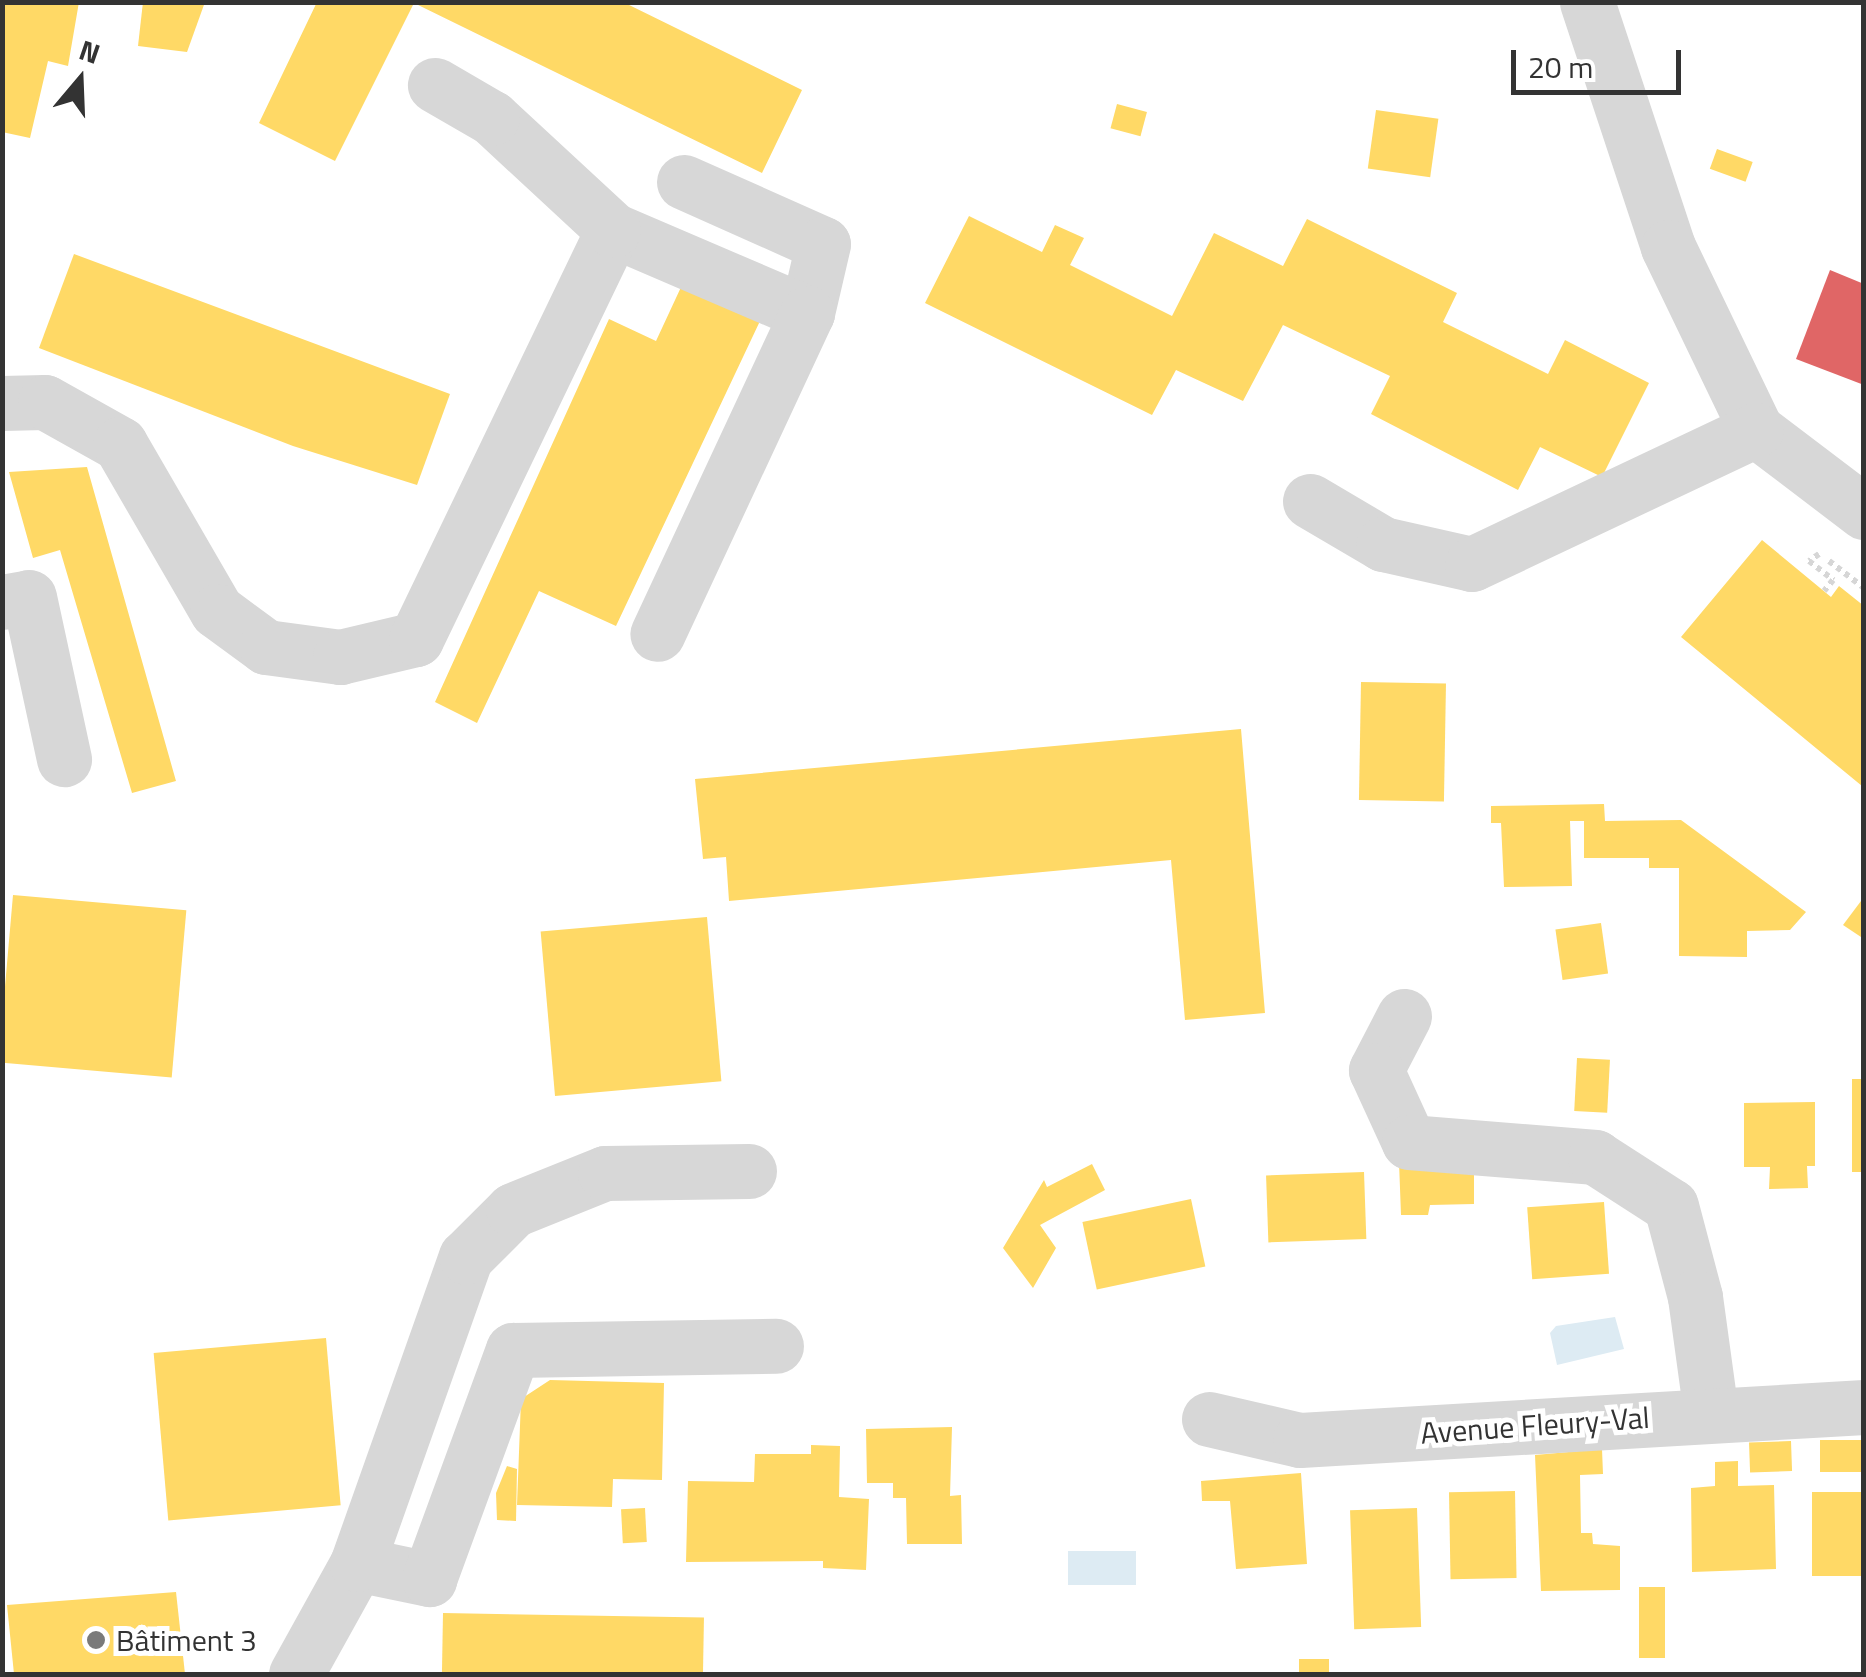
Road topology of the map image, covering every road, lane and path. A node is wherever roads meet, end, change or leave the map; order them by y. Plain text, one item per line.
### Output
1 (1587, 2) edge
2 (435, 85) dead end
3 (684, 182) dead end
4 (614, 230) junction
5 (808, 313) junction
6 (2, 403) edge
7 (1756, 430) junction
8 (1310, 501) dead end
9 (1864, 512) edge
10 (1863, 587) edge
11 (1824, 591) dead end
12 (2, 602) edge
13 (657, 634) dead end
14 (64, 759) dead end
15 (1404, 1016) dead end
16 (749, 1171) dead end
17 (776, 1346) dead end
18 (1864, 1406) edge
19 (1711, 1414) junction
20 (1209, 1419) dead end
21 (357, 1564) junction
22 (296, 1674) edge

1 - 7 street
2 - 4 street
3 - 5 street
4 - 5 street
4 - 6 street
5 - 13 street
7 - 8 street
7 - 9 street
10 - 11 path
12 - 14 street
15 - 19 street
16 - 21 street
17 - 21 street
18 - 19 street, Avenue Fleury-Val
19 - 20 street, Avenue Fleury-Val
21 - 22 street

